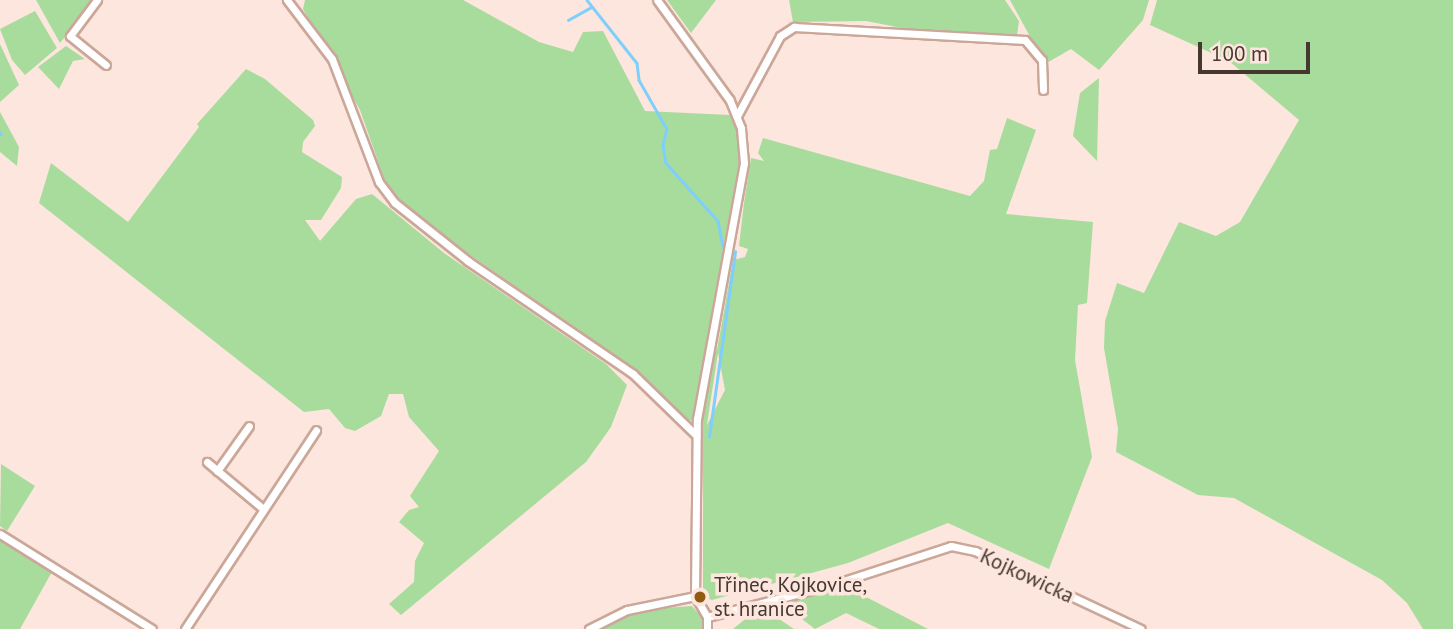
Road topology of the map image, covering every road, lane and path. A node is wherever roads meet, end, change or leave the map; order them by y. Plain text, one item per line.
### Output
1 (97, 0) edge
2 (287, 0) edge
3 (657, 0) edge
4 (106, 65) dead end
5 (1043, 90) dead end
6 (737, 116) junction
7 (249, 426) dead end
8 (316, 430) dead end
9 (696, 435) junction
10 (207, 462) dead end
11 (217, 471) junction
12 (262, 508) junction
13 (0, 534) edge
14 (695, 596) junction
15 (707, 617) junction
16 (152, 629) edge
17 (185, 629) edge
18 (589, 629) edge
19 (707, 629) edge
20 (1141, 629) edge

1 - 4 street
2 - 9 street
3 - 6 street
5 - 6 street
6 - 9 street
7 - 11 street
8 - 12 street
9 - 14 street
10 - 11 street
11 - 12 street
12 - 17 street
13 - 16 street
14 - 15 street
14 - 18 street
15 - 19 street
15 - 20 street, Kojkowicka

